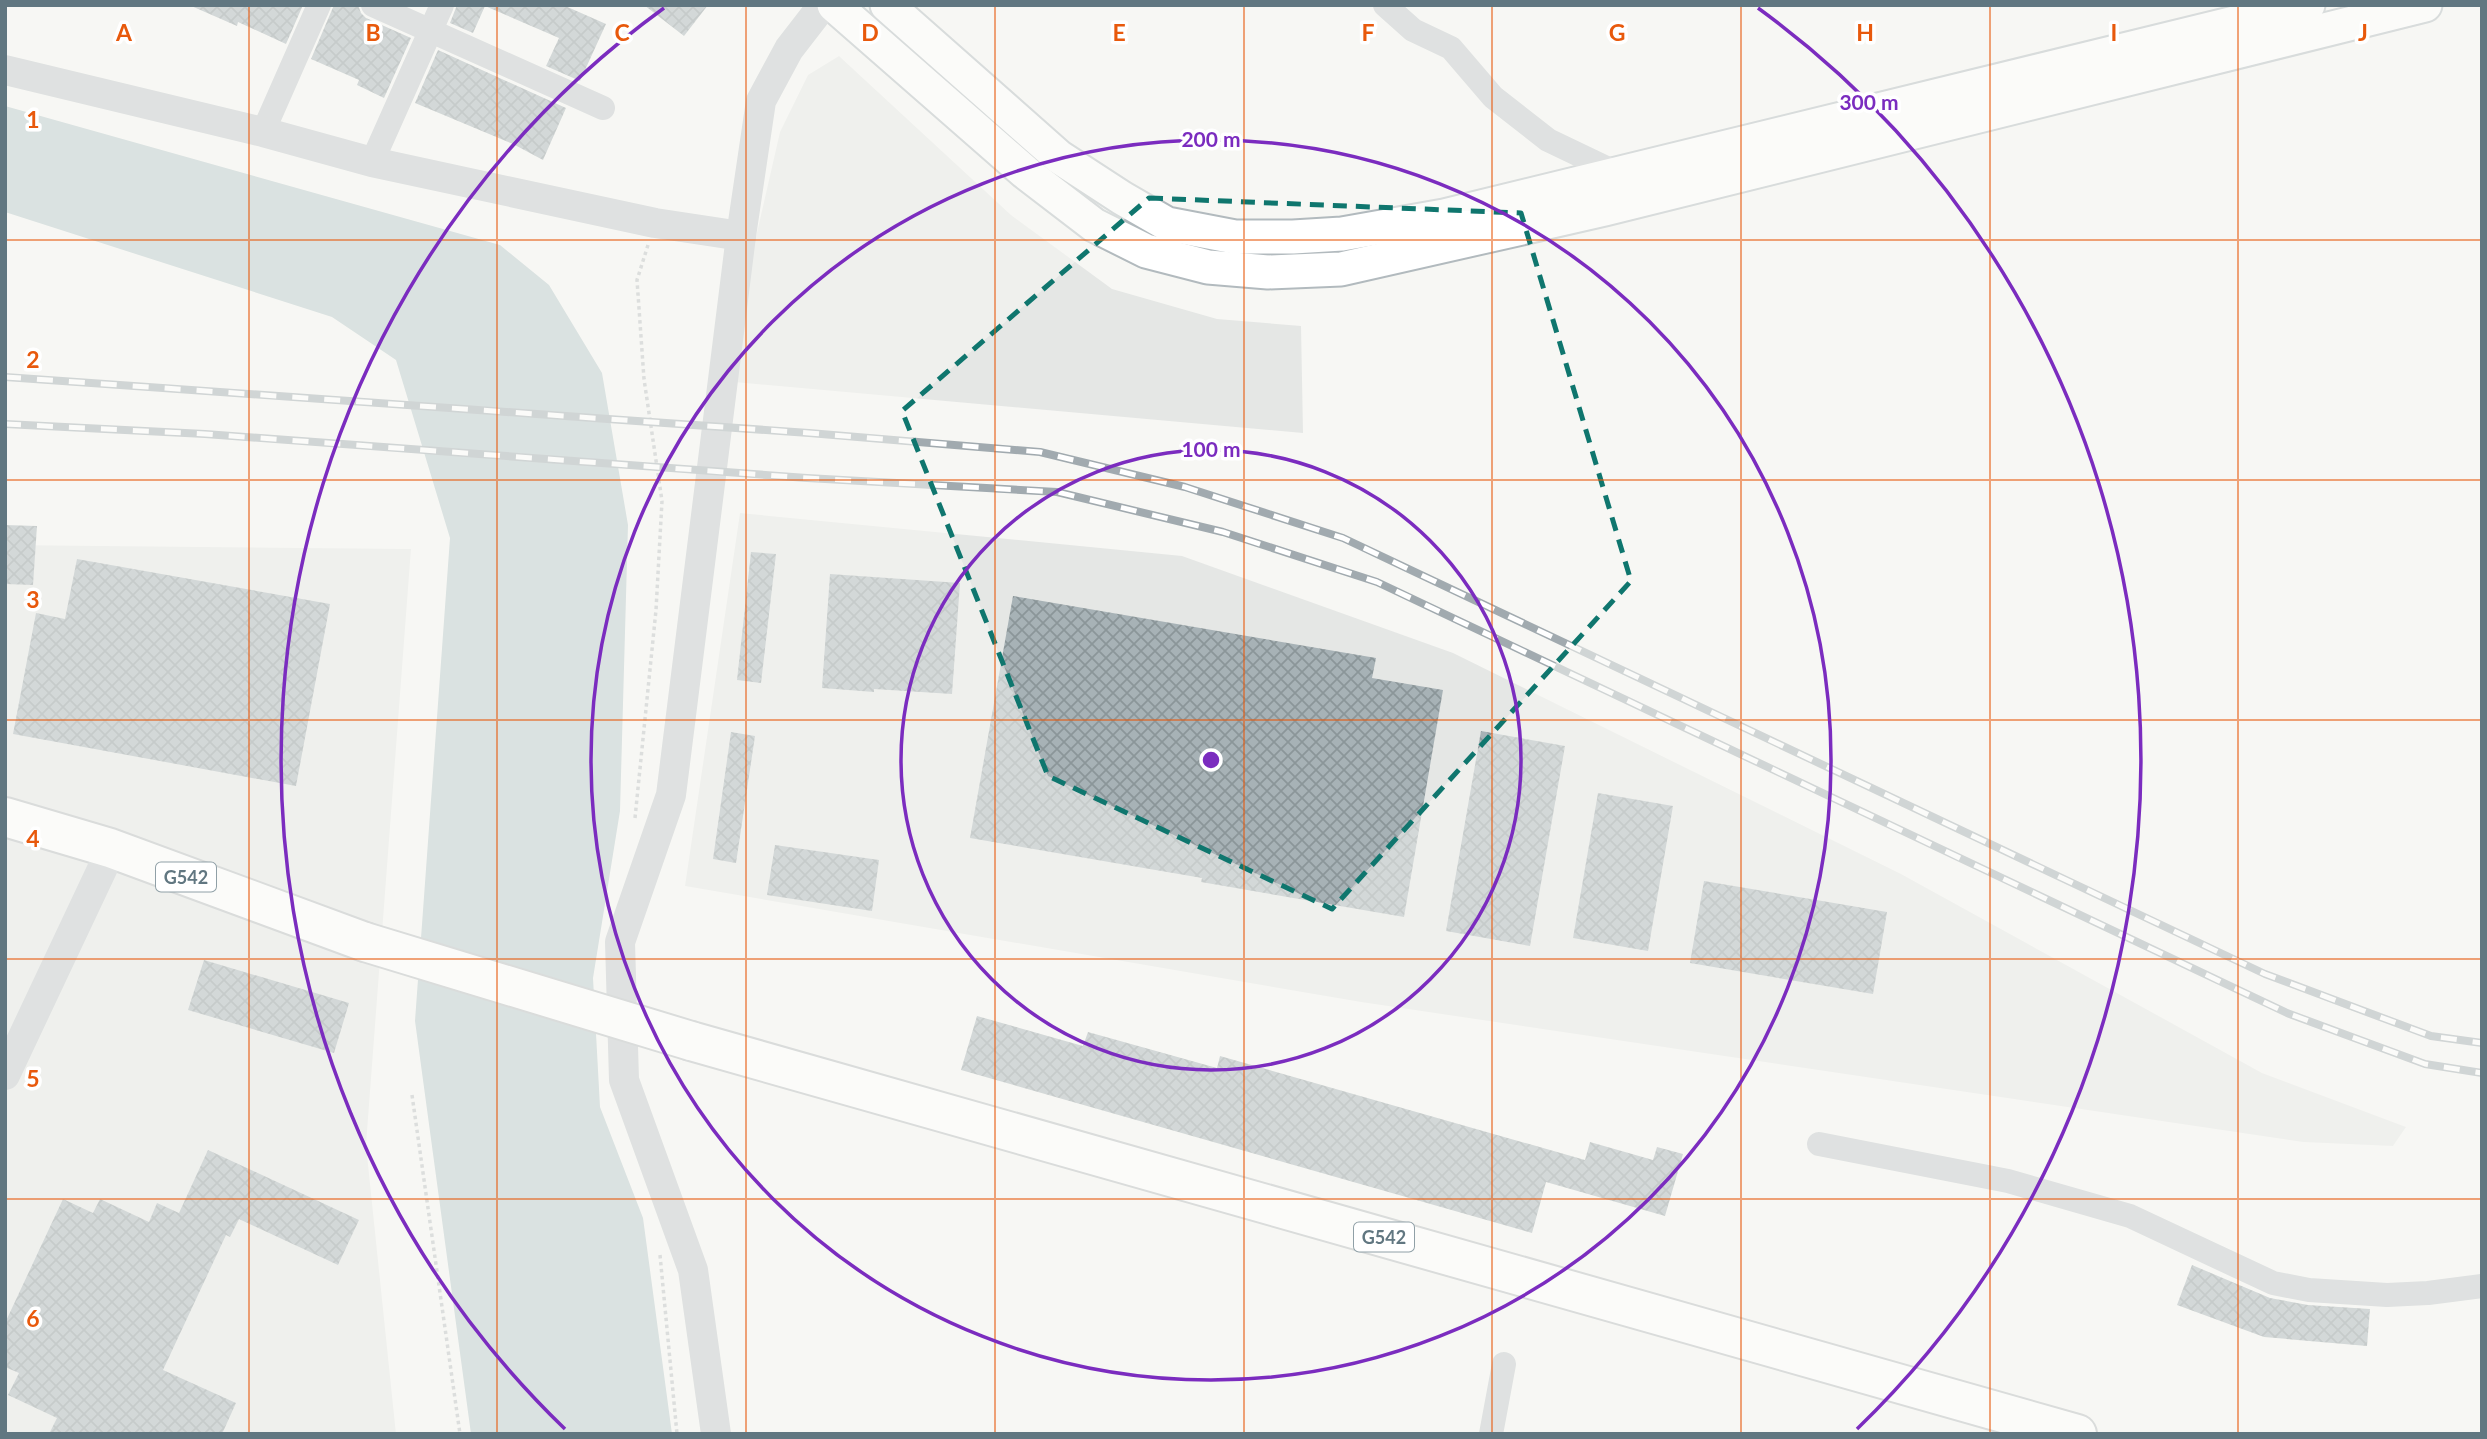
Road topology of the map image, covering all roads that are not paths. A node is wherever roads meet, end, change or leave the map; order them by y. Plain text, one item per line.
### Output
1 (319, 5) edge
2 (373, 5) edge
3 (442, 5) edge
4 (823, 5) edge
5 (834, 5) edge
6 (887, 5) edge
7 (1385, 5) edge
8 (2308, 5) edge
9 (2425, 5) edge
10 (431, 31) junction
11 (5, 70) edge
12 (603, 108) dead end
13 (263, 132) junction
14 (372, 162) junction
15 (1619, 174) junction
16 (740, 236) junction
17 (5, 817) edge
18 (5, 832) edge
19 (105, 863) junction
20 (365, 942) junction
21 (5, 1075) edge
22 (1819, 1144) dead end
23 (2482, 1286) edge
24 (1504, 1364) dead end
25 (716, 1434) edge
26 (1491, 1434) edge
27 (2077, 1434) edge

1 - 13 street
2 - 10 street
3 - 10 street
4 - 16 street
5 - 9 main road
6 - 15 main road
7 - 15 street
8 - 15 main road
10 - 12 street
10 - 14 street
11 - 13 street
13 - 14 street
14 - 16 street
16 - 25 street
17 - 20 highway, G542
18 - 19 highway, G542
19 - 20 highway, G542
19 - 21 street
20 - 27 highway, G542, bridge
22 - 23 street
24 - 26 street

